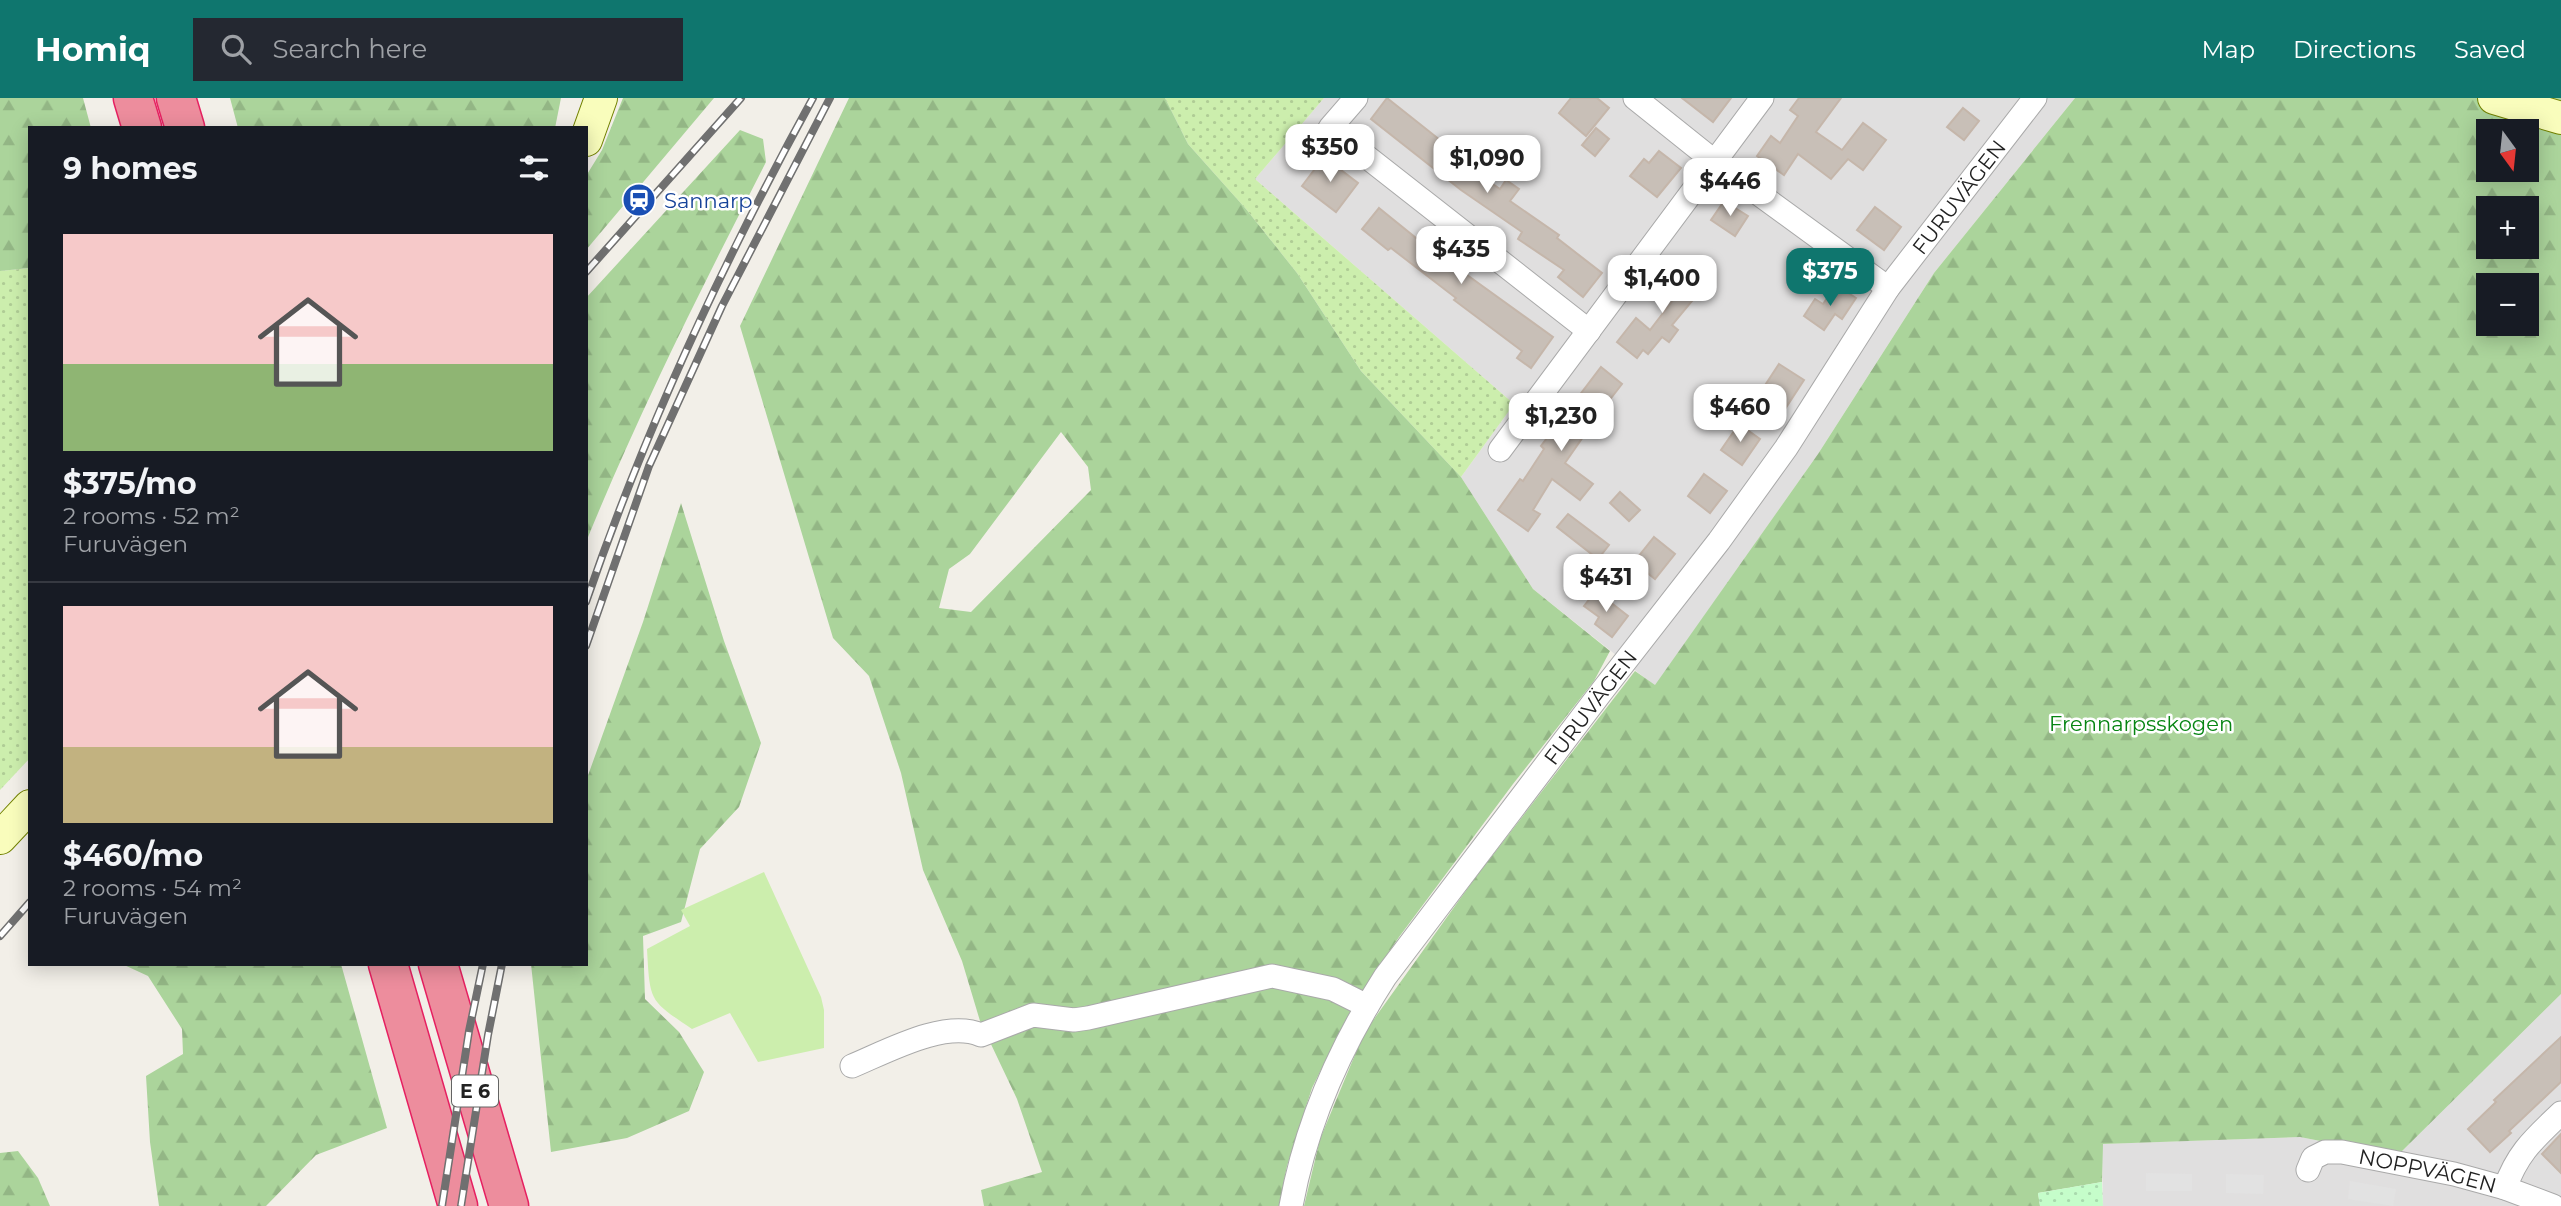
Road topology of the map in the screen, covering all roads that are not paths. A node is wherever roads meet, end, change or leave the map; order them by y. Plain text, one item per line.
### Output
1 (133, 98) edge
2 (176, 98) edge
3 (601, 98) edge
4 (1356, 98) edge
5 (1635, 98) edge
6 (1762, 98) edge
7 (2035, 98) edge
8 (2494, 98) edge
9 (2561, 118) edge
10 (141, 126) edge
11 (184, 126) edge
12 (588, 134) edge
13 (1715, 162) junction
14 (1888, 288) junction
15 (1589, 331) junction
16 (1500, 450) dead end
17 (28, 808) edge
18 (0, 838) edge
19 (389, 966) edge
20 (439, 966) edge
21 (1367, 1006) junction
22 (852, 1066) dead end
23 (2561, 1113) edge
24 (2308, 1170) dead end
25 (2505, 1188) junction
26 (458, 1206) edge
27 (509, 1206) edge
28 (1291, 1206) edge
29 (2553, 1206) edge

1 - 10 highway
2 - 11 highway
3 - 12 street
4 - 15 street
5 - 13 street
6 - 13 street
7 - 14 street, FURUVÄGEN
8 - 9 street
13 - 14 street
13 - 15 street
14 - 21 street, FURUVÄGEN
15 - 16 street
17 - 18 street
19 - 26 highway, E 6
20 - 27 highway, E 6
21 - 22 street
21 - 28 street, FURUVÄGEN
23 - 25 street
24 - 25 street, NOPPVÄGEN
25 - 29 street, NOPPVÄGEN

